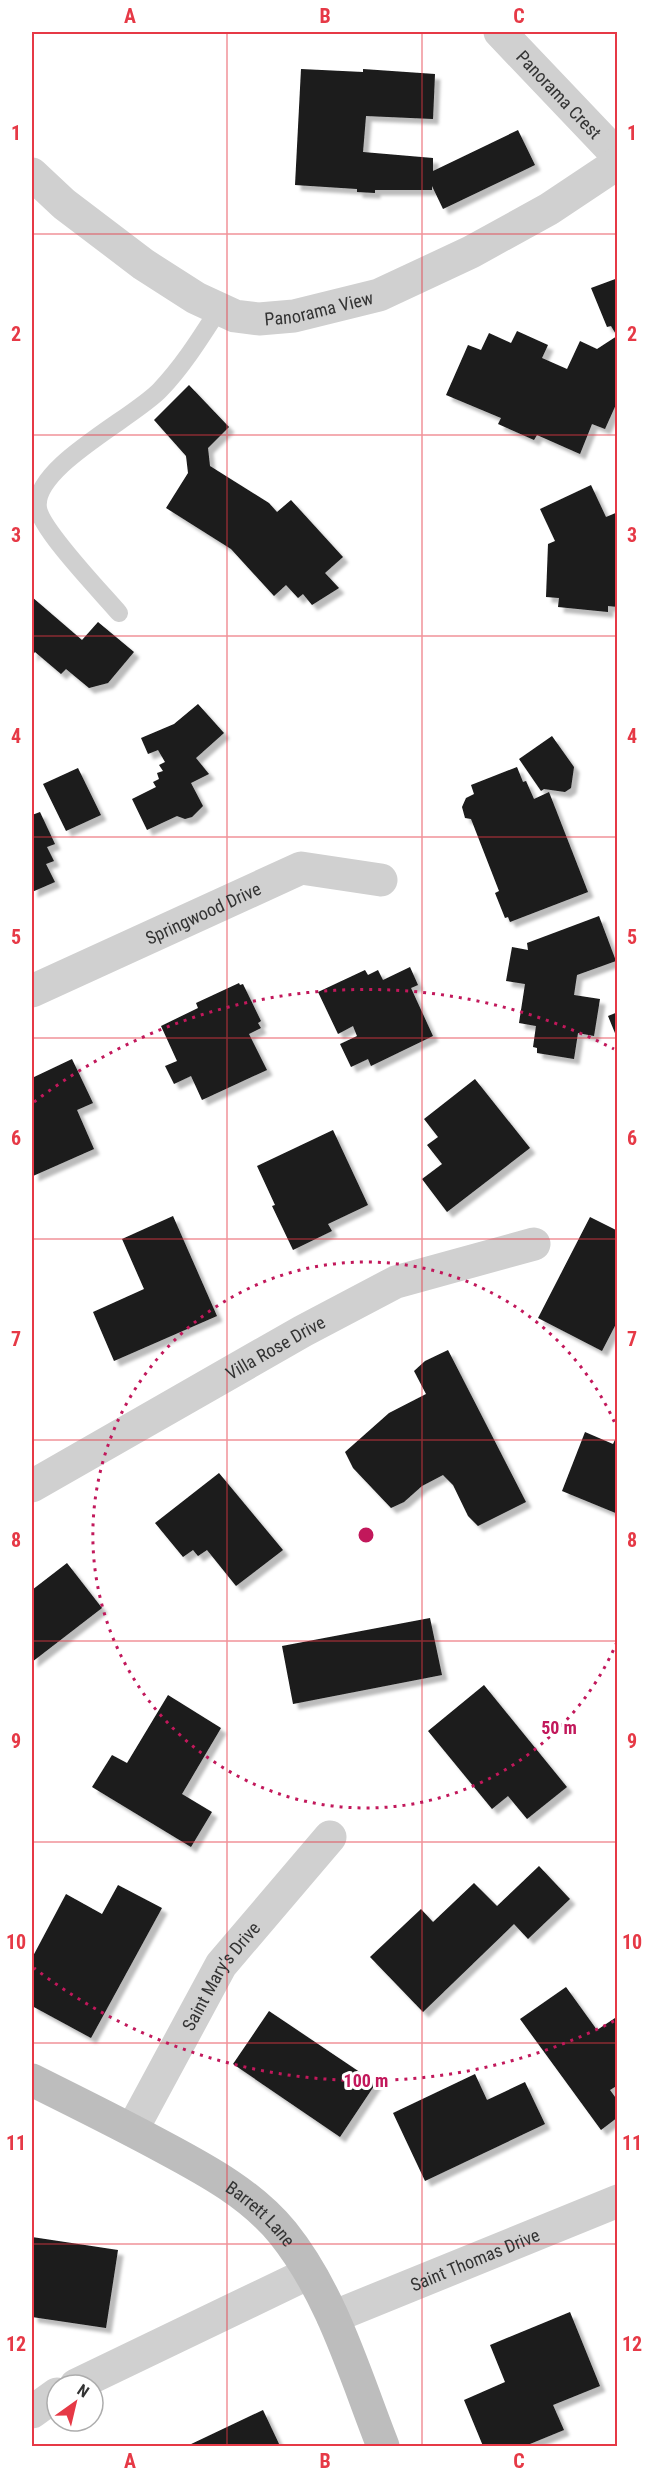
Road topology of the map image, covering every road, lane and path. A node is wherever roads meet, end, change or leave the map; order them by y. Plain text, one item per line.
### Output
1 (501, 32) edge
2 (618, 156) edge
3 (618, 163) edge
4 (32, 174) edge
5 (219, 309) junction
6 (119, 613) dead end
7 (381, 880) dead end
8 (32, 991) edge
9 (534, 1244) dead end
10 (32, 1486) edge
11 (330, 1837) dead end
12 (32, 2080) edge
13 (132, 2130) junction
14 (618, 2201) edge
15 (309, 2272) junction
16 (333, 2317) junction
17 (101, 2373) edge
18 (45, 2403) edge
19 (32, 2412) edge
20 (383, 2446) edge

1 - 2 street, Panorama Crest
3 - 5 street, Panorama View
4 - 5 street, Panorama View
5 - 6 lane
7 - 8 street, Springwood Drive
9 - 10 street, Villa Rose Drive
11 - 13 street, Saint Mary's Drive
12 - 13 street, Barrett Lane
13 - 15 street, Barrett Lane
14 - 16 street, Saint Thomas Drive
15 - 16 street, Barrett Lane
15 - 17 street
16 - 20 street, Barrett Lane
18 - 19 street

